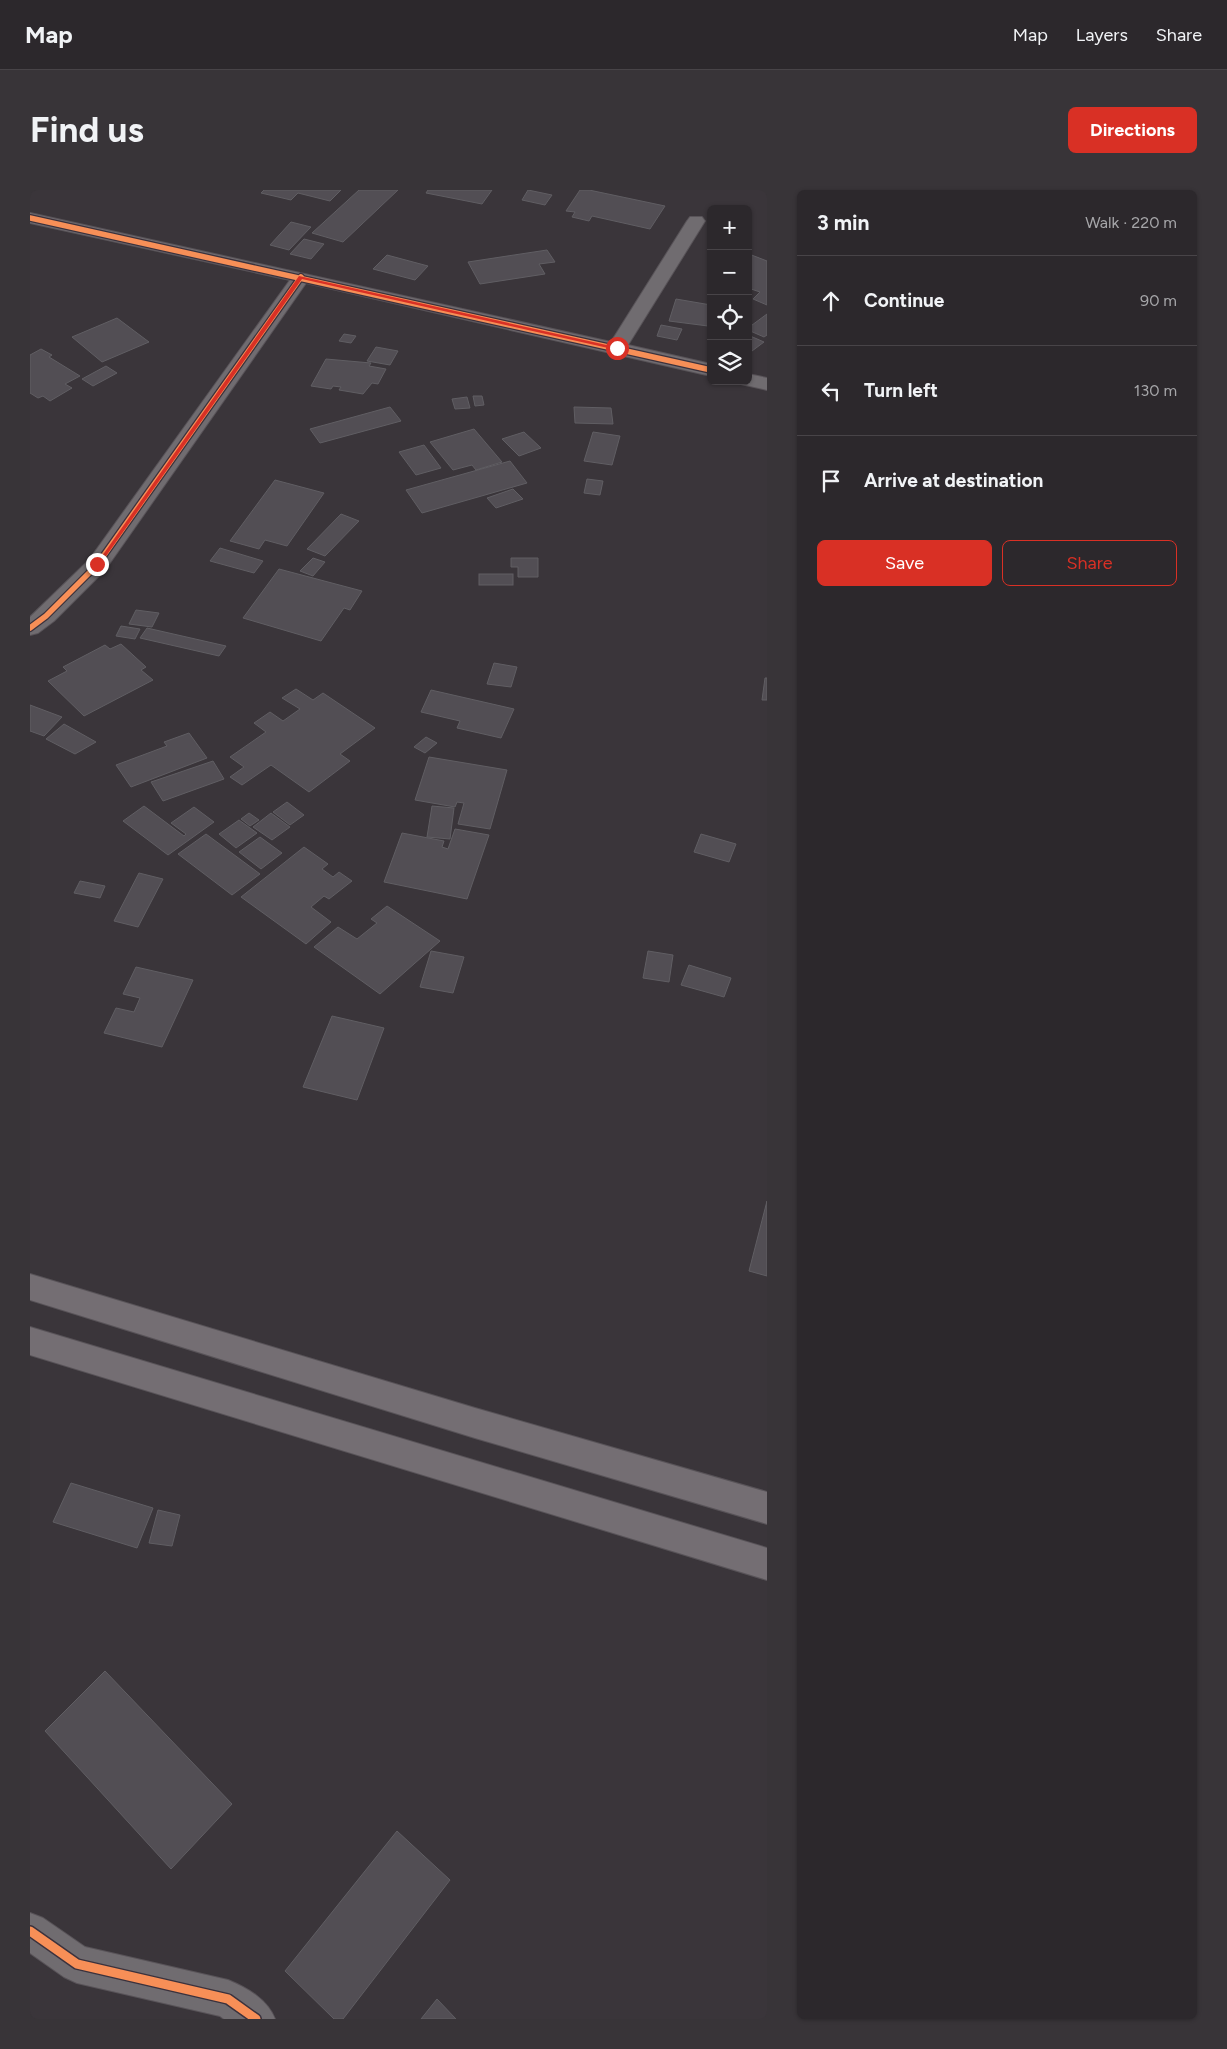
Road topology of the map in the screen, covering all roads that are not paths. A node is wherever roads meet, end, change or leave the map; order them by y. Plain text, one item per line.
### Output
1 (30, 218) edge
2 (696, 221) dead end
3 (301, 277) junction
4 (617, 348) junction
5 (707, 369) edge
6 (752, 381) edge
7 (767, 384) edge
8 (30, 628) edge
9 (30, 1288) edge
10 (30, 1341) edge
11 (767, 1508) edge
12 (767, 1564) edge
13 (30, 1931) edge
14 (256, 2019) edge

1 - 3 street
2 - 4 street
3 - 4 street
3 - 8 street
4 - 5 street
6 - 7 street
9 - 11 main road
10 - 12 main road
13 - 14 street

